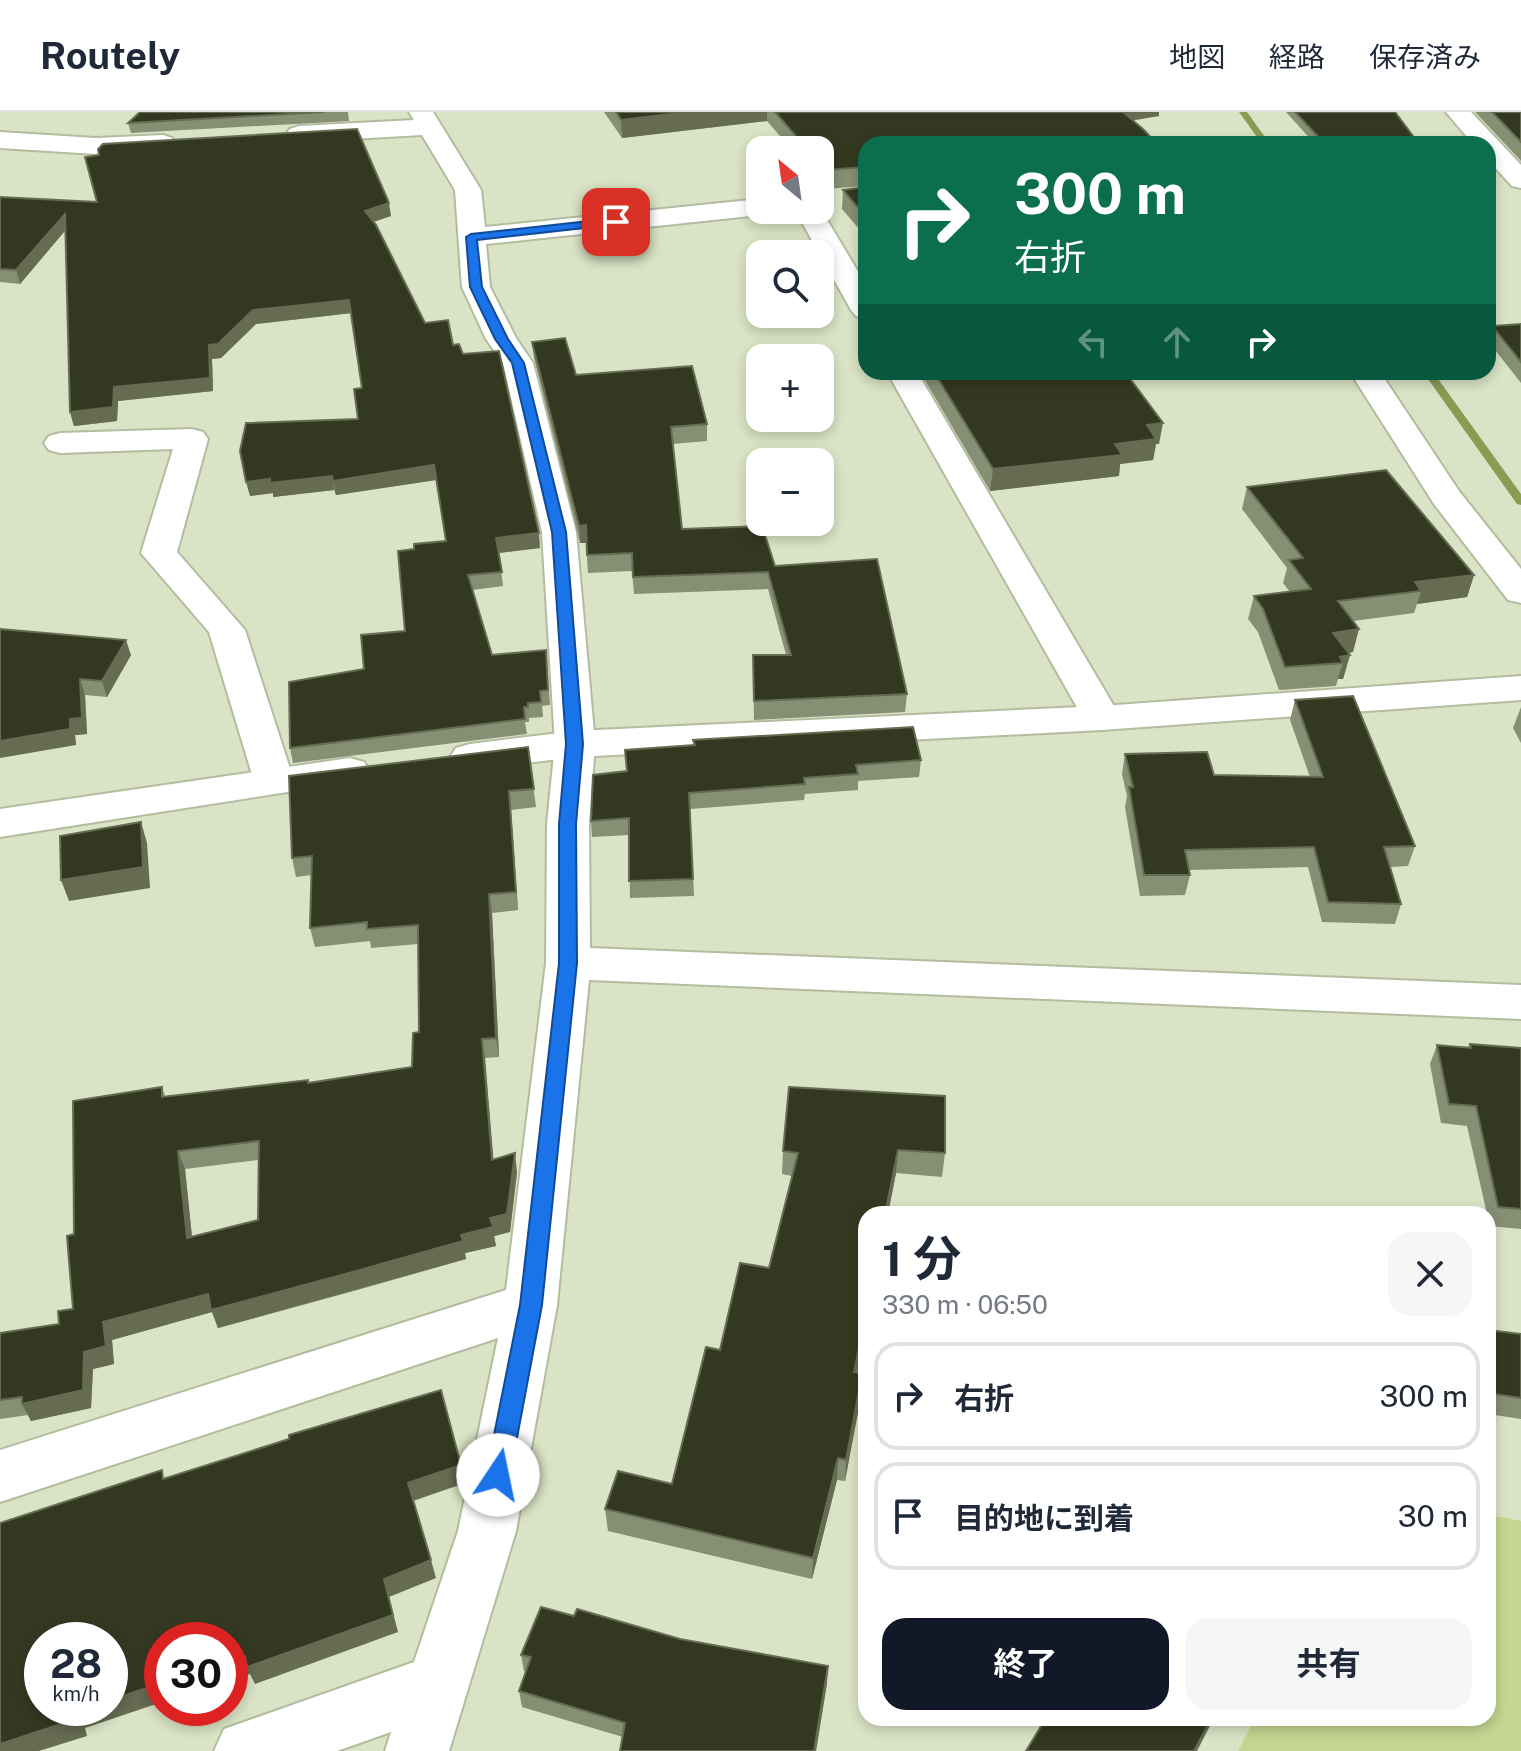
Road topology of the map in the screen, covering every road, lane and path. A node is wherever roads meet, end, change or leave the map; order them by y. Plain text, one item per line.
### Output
1 (1458, 112) edge
2 (425, 119) edge
3 (275, 136) edge
4 (1480, 136) edge
5 (0, 140) edge
6 (184, 141) edge
7 (1496, 153) edge
8 (1521, 180) edge
9 (746, 208) edge
10 (816, 224) edge
11 (471, 237) junction
12 (858, 296) edge
13 (907, 380) edge
14 (1370, 380) edge
15 (60, 443) dead end
16 (1521, 592) edge
17 (1521, 688) edge
18 (1102, 718) junction
19 (575, 744) junction
20 (432, 761) edge
21 (385, 767) edge
22 (274, 781) junction
23 (0, 823) edge
24 (568, 963) junction
25 (1521, 1002) edge
26 (531, 1305) junction
27 (0, 1476) edge
28 (439, 1685) junction
29 (246, 1751) edge
30 (417, 1751) edge

1 - 4 street
2 - 3 street
2 - 11 street
5 - 6 street
7 - 8 street
9 - 11 street
10 - 12 street
11 - 19 street
13 - 18 street
14 - 16 street
15 - 22 street
17 - 18 street
18 - 19 street
19 - 20 street
19 - 24 street
21 - 22 street
22 - 23 street
24 - 25 street
24 - 26 street
26 - 27 street
26 - 28 street
28 - 29 street
28 - 30 street

